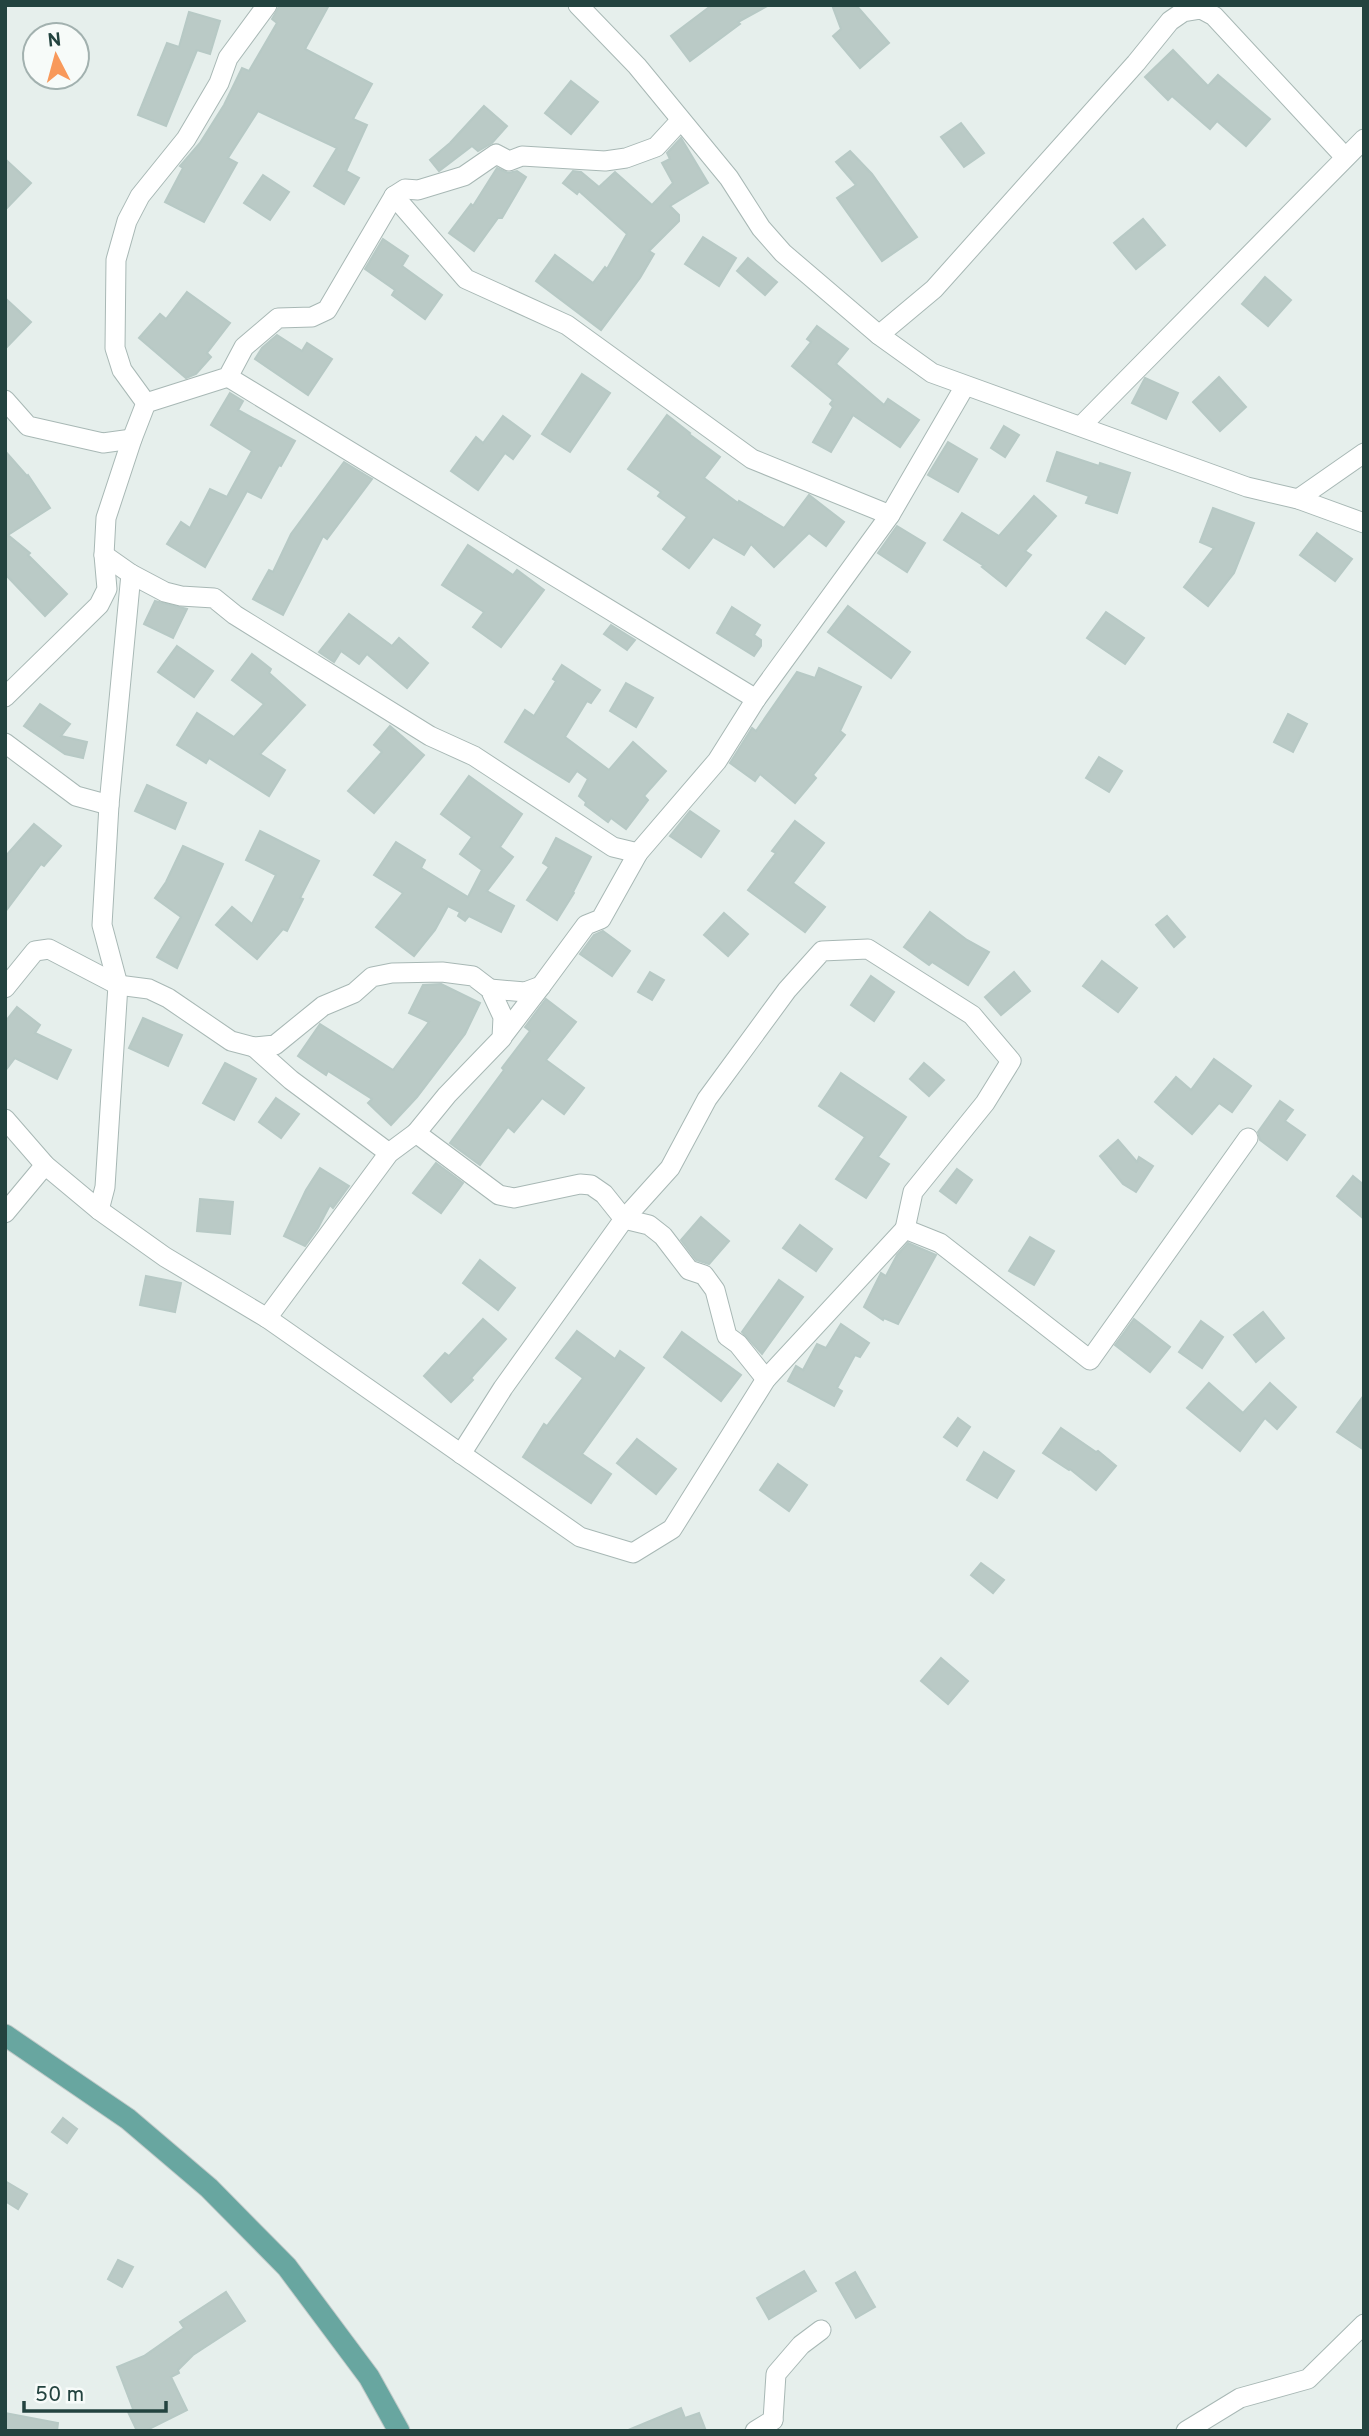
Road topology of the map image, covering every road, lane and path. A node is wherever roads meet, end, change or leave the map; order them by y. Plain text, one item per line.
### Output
1 (267, 5) edge
2 (578, 5) edge
3 (1180, 8) edge
4 (680, 121) junction
5 (1364, 139) edge
6 (1345, 156) junction
7 (394, 196) junction
8 (879, 335) junction
9 (228, 377) junction
10 (965, 386) junction
11 (5, 400) edge
12 (146, 403) junction
13 (1081, 426) junction
14 (132, 439) junction
15 (103, 443) junction
16 (1364, 453) edge
17 (117, 481) junction
18 (1298, 499) junction
19 (890, 515) junction
20 (1364, 523) edge
21 (104, 555) junction
22 (131, 575) junction
23 (107, 589) junction
24 (5, 697) edge
25 (756, 699) junction
26 (5, 743) edge
27 (109, 804) junction
28 (638, 853) junction
29 (118, 985) junction
30 (541, 986) junction
31 (5, 988) edge
32 (490, 989) junction
33 (502, 1038) junction
34 (254, 1047) junction
35 (5, 1119) edge
36 (416, 1133) junction
37 (1248, 1138) dead end
38 (389, 1153) junction
39 (45, 1165) junction
40 (99, 1210) junction
41 (5, 1213) edge
42 (624, 1219) junction
43 (905, 1229) junction
44 (267, 1318) junction
45 (766, 1379) junction
46 (461, 1454) junction
47 (5, 2035) edge
48 (1364, 2324) edge
49 (821, 2330) dead end
50 (779, 2425) edge
51 (399, 2431) edge
52 (755, 2431) edge
53 (1186, 2431) edge

1 - 12 street
2 - 4 street
3 - 6 street
3 - 8 street
4 - 7 street
4 - 8 street
5 - 6 street
6 - 13 street
7 - 9 street
7 - 19 street
8 - 10 street
9 - 12 street
9 - 25 street
10 - 13 street
10 - 19 street
11 - 15 street
12 - 14 street
13 - 18 street
14 - 15 street
14 - 17 street
15 - 17 street
16 - 18 street
17 - 21 street
18 - 20 street
19 - 25 street
21 - 22 street
21 - 23 street
22 - 23 street
22 - 27 street
22 - 28 street
23 - 24 street
25 - 28 street
26 - 27 street
27 - 29 street
28 - 30 street
29 - 31 street
29 - 34 street
29 - 40 street
30 - 32 street
30 - 33 street
32 - 33 street
32 - 34 street
33 - 36 street
34 - 38 street
35 - 39 street
36 - 38 street
36 - 42 street
37 - 43 street
38 - 44 street
39 - 40 street
39 - 41 street
40 - 44 street
42 - 43 street
42 - 45 street
42 - 46 street
43 - 45 street
44 - 46 street
45 - 46 street
47 - 51 main road
48 - 53 street
49 - 50 street
50 - 52 street

